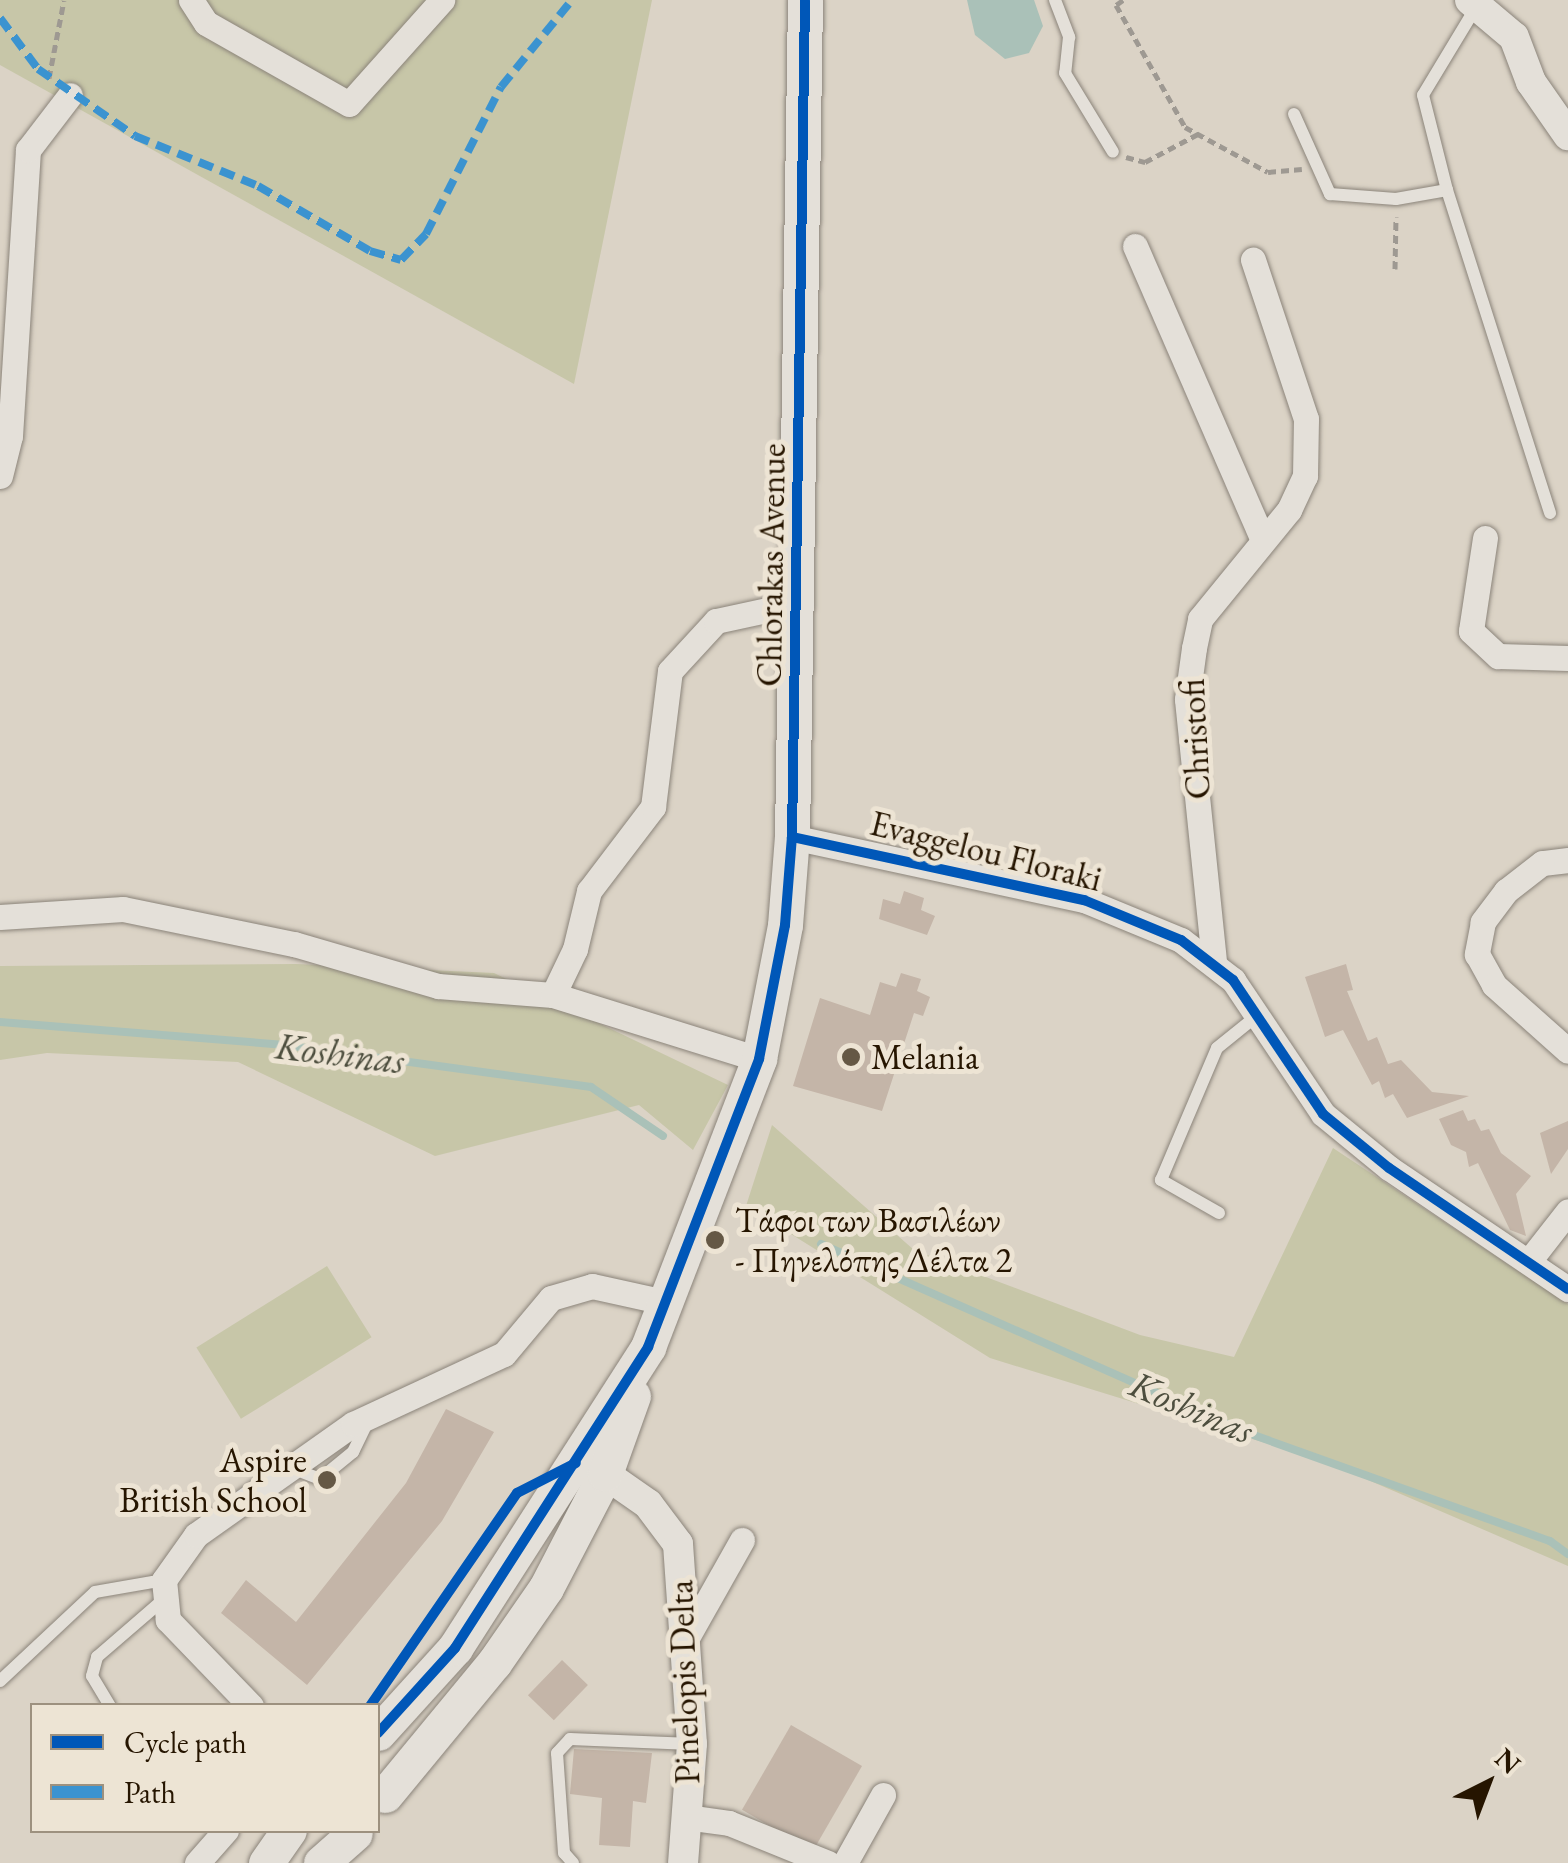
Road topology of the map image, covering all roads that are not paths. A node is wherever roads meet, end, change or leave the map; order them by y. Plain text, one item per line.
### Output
1 (192, 0) edge
2 (442, 0) edge
3 (804, 0) edge
4 (1056, 0) edge
5 (1474, 3) edge
6 (70, 95) dead end
7 (1294, 114) dead end
8 (1568, 135) edge
9 (1113, 152) road end
10 (1447, 190) junction
11 (1135, 246) dead end
12 (1253, 260) dead end
13 (0, 476) edge
14 (1550, 513) dead end
15 (1262, 538) junction
16 (1485, 538) dead end
17 (799, 603) junction
18 (1568, 658) edge
19 (792, 837) junction
20 (1568, 860) edge
21 (0, 917) edge
22 (1214, 960) junction
23 (553, 995) junction
24 (1254, 1018) junction
25 (1568, 1051) edge
26 (758, 1059) junction
27 (1568, 1211) edge
28 (1219, 1213) dead end
29 (1529, 1261) junction
30 (1568, 1290) edge
31 (669, 1302) junction
32 (648, 1348) junction
33 (605, 1474) junction
34 (742, 1540) dead end
35 (164, 1590) junction
36 (689, 1634) junction
37 (0, 1681) edge
38 (108, 1703) edge
39 (248, 1703) edge
40 (380, 1730) edge
41 (692, 1744) junction
42 (380, 1792) edge
43 (883, 1794) dead end
44 (686, 1817) junction
45 (223, 1833) edge
46 (287, 1833) edge
47 (346, 1833) edge
48 (197, 1863) edge
49 (266, 1863) edge
50 (321, 1863) edge
51 (573, 1863) edge
52 (683, 1863) edge
53 (828, 1863) edge
54 (845, 1863) edge

1 - 2 street
3 - 17 main road, Chlorakas Avenue
4 - 9 lane
5 - 8 street
5 - 10 lane
6 - 13 street
7 - 10 lane
10 - 14 lane
11 - 15 street
12 - 15 street, Christofi
15 - 22 street, Christofi
16 - 18 street
17 - 19 main road, Chlorakas Avenue
17 - 23 street
19 - 22 street, Evaggelou Floraki
19 - 26 main road, Chlorakas Avenue
20 - 25 street
21 - 23 street
22 - 24 street
23 - 26 street
24 - 28 lane
24 - 29 street
26 - 31 main road, Chlorakas Avenue
27 - 29 street
29 - 30 street
31 - 32 main road, Chlorakas Avenue
31 - 35 street
32 - 33 main road
32 - 40 main road
33 - 36 street, Pinelopis Delta
33 - 42 main road
34 - 36 street
35 - 37 lane
35 - 38 lane
35 - 39 street
36 - 41 street, Pinelopis Delta
41 - 44 street, Pinelopis Delta
41 - 51 lane
43 - 54 street
44 - 52 street, Pinelopis Delta
44 - 53 street
45 - 48 street
46 - 49 main road
47 - 50 main road

